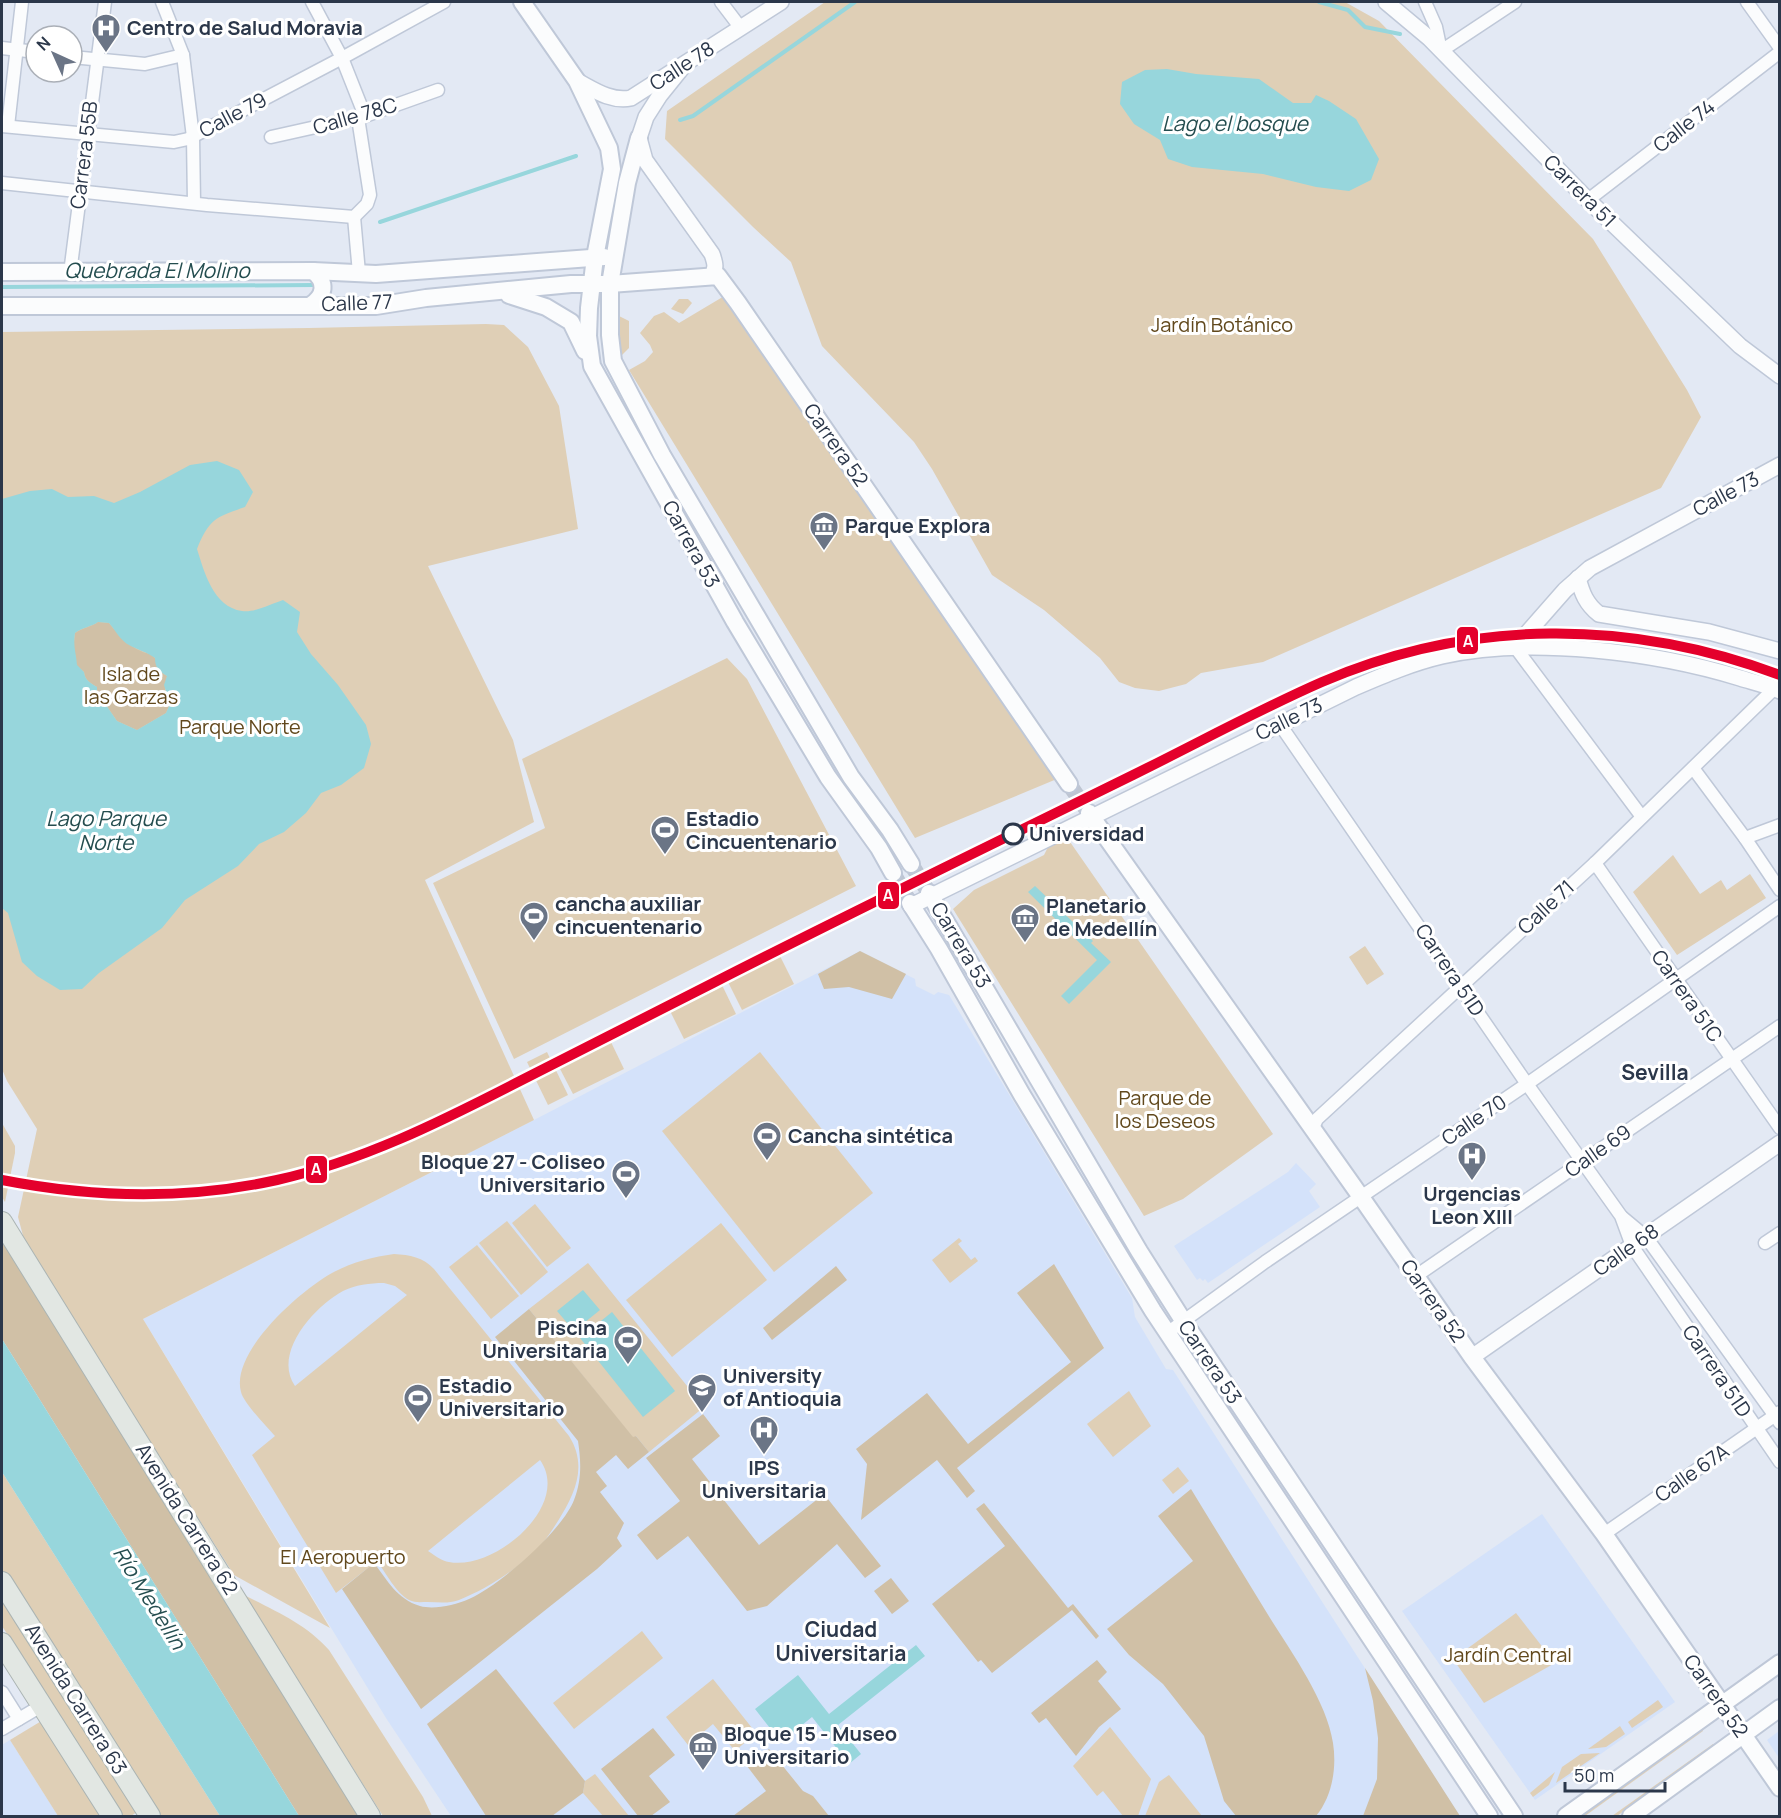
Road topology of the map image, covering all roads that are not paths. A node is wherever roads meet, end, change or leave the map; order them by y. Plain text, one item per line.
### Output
1 (22, 2) edge
2 (105, 2) edge
3 (162, 2) edge
4 (312, 2) edge
5 (444, 2) edge
6 (522, 2) edge
7 (721, 2) edge
8 (781, 2) edge
9 (1386, 2) edge
10 (1425, 2) edge
11 (1515, 2) edge
12 (1747, 2) edge
13 (740, 27) junction
14 (2, 48) edge
15 (16, 49) junction
16 (24, 50) edge
17 (1779, 50) edge
18 (1441, 51) junction
19 (183, 55) junction
20 (84, 58) edge
21 (342, 58) junction
22 (96, 60) junction
23 (685, 64) junction
24 (577, 81) junction
25 (438, 90) dead end
26 (362, 117) junction
27 (5, 126) edge
28 (87, 135) junction
29 (193, 137) junction
30 (271, 138) dead end
31 (639, 138) junction
32 (2, 183) edge
33 (80, 191) junction
34 (1588, 200) junction
35 (194, 203) junction
36 (354, 217) junction
37 (595, 257) junction
38 (614, 257) junction
39 (313, 271) junction
40 (2, 272) edge
41 (69, 273) junction
42 (359, 273) junction
43 (711, 276) junction
44 (591, 284) junction
45 (610, 284) junction
46 (497, 292) junction
47 (311, 305) junction
48 (2, 306) edge
49 (592, 366) junction
50 (1779, 376) edge
51 (1779, 465) edge
52 (1578, 578) junction
53 (1515, 647) junction
54 (1779, 651) edge
55 (1778, 687) edge
56 (1279, 723) junction
57 (1692, 768) junction
58 (1069, 784) tunnel mouth
59 (1090, 815) junction
60 (1642, 817) junction
61 (1779, 825) edge
62 (1745, 838) junction
63 (1595, 863) junction
64 (911, 864) tunnel mouth
65 (892, 873) tunnel mouth
66 (1779, 890) edge
67 (930, 894) junction
68 (911, 904) joint
69 (1779, 906) edge
70 (1675, 979) junction
71 (1461, 986) junction
72 (1779, 1026) edge
73 (1731, 1059) junction
74 (1527, 1084) junction
75 (1779, 1128) edge
76 (1312, 1130) junction
77 (1779, 1143) edge
78 (1582, 1162) junction
79 (1361, 1197) junction
80 (1621, 1216) junction
81 (2, 1222) edge
82 (1779, 1233) edge
83 (1646, 1237) junction
84 (1765, 1243) dead end
85 (1632, 1246) junction
86 (1416, 1276) junction
87 (1184, 1322) junction
88 (1167, 1333) junction
89 (1472, 1357) junction
90 (1778, 1417) edge
91 (1756, 1429) junction
92 (1779, 1462) edge
93 (1604, 1534) junction
94 (2, 1582) edge
95 (2, 1643) edge
96 (1779, 1663) edge
97 (2, 1692) edge
98 (1722, 1705) junction
99 (41, 1706) junction
100 (1779, 1708) edge
101 (19, 1719) junction
102 (2, 1729) edge
103 (1743, 1735) junction
104 (1779, 1788) edge
105 (112, 1816) edge
106 (150, 1816) edge
107 (370, 1816) edge
108 (1489, 1816) edge
109 (1514, 1816) edge
110 (1566, 1816) edge
111 (1631, 1816) edge

1 - 15 street
2 - 22 street, Carrera 55B
3 - 19 street
4 - 21 street
5 - 21 street, Calle 79
6 - 24 main road
7 - 13 street
8 - 13 street, Calle 78
9 - 18 street, Carrera 51
10 - 18 street
11 - 18 street
12 - 17 street
13 - 23 street, Calle 78
14 - 15 street
15 - 16 street
15 - 27 street
17 - 34 street, Calle 74
18 - 34 street, Carrera 51
19 - 22 street
19 - 29 street
20 - 22 street
21 - 26 street
21 - 29 street, Calle 79
22 - 28 street, Carrera 55B
23 - 24 street, Calle 78
23 - 31 street
24 - 37 main road
25 - 26 street, Calle 78C
26 - 30 street, Calle 78C
26 - 36 street
27 - 28 street, Calle 79
28 - 29 street, Calle 79
28 - 33 street, Carrera 55B
29 - 35 street
31 - 38 main road
31 - 43 street
32 - 33 street
33 - 35 street
33 - 41 street, Carrera 55B
34 - 50 street, Carrera 51
35 - 36 street
36 - 42 street
37 - 38 main road, Calle 77
37 - 42 main road, Calle 77
37 - 44 main road, Carrera 53
38 - 45 main road
39 - 41 main road, Calle 77
39 - 42 main road, Calle 77
39 - 47 main road
40 - 41 main road, Calle 77
43 - 45 main road, Calle 77
43 - 58 main road, Carrera 52
44 - 45 main road, Calle 77
44 - 46 main road, Calle 77
44 - 49 main road, Carrera 53
45 - 64 main road, Carrera 53
46 - 47 main road, Calle 77
46 - 49 main road
47 - 48 main road, Calle 77
49 - 65 main road, Carrera 53
51 - 52 street, Calle 73
52 - 53 street, Calle 73
52 - 54 street
53 - 55 street
53 - 56 street, Calle 73
53 - 60 street
55 - 57 street, Calle 71
56 - 59 street, Calle 73
56 - 71 street, Carrera 51D
57 - 60 street, Calle 71
57 - 62 street
59 - 67 street, Calle 73
59 - 76 main road, Carrera 52
60 - 63 street, Calle 71
61 - 62 street
62 - 66 street
63 - 70 street, Carrera 51C
63 - 71 street, Calle 71
67 - 68 street, Calle 73
67 - 87 main road, Carrera 53
68 - 88 main road, Carrera 53
69 - 70 street, Calle 70
70 - 73 street, Carrera 51C
70 - 74 street, Calle 70
71 - 74 street, Carrera 51D
71 - 76 street, Calle 71
72 - 73 street, Calle 69
73 - 75 street, Carrera 51C
73 - 78 street, Calle 69
74 - 78 street, Carrera 51D
74 - 79 street, Calle 70
76 - 79 main road, Carrera 52
77 - 83 street, Calle 68
78 - 80 street, Carrera 51D
78 - 86 street, Calle 69
79 - 86 main road, Carrera 52
79 - 87 street, Calle 70
80 - 83 street, Carrera 51D
80 - 85 street, Carrera 51D
81 - 107 highway, Avenida Carrera 62
82 - 84 street
83 - 85 street, Calle 68
83 - 90 street, Carrera 51D
85 - 89 street, Calle 68
85 - 91 street, Carrera 51D
86 - 89 main road, Carrera 52
87 - 88 street, Calle 70
87 - 109 main road, Carrera 53
88 - 108 main road, Carrera 53
89 - 93 main road, Carrera 52
90 - 91 street, Calle 67A
91 - 92 street, Carrera 51D
91 - 93 street, Calle 67A
93 - 98 main road, Carrera 52
94 - 106 highway, Avenida Carrera 63
95 - 99 highway, Avenida Carrera 63
96 - 98 main road
97 - 101 street
98 - 103 main road, Carrera 52
98 - 110 main road
99 - 101 street
99 - 105 highway, Avenida Carrera 63
100 - 103 main road
101 - 102 street
103 - 104 main road, Carrera 52
103 - 111 main road

